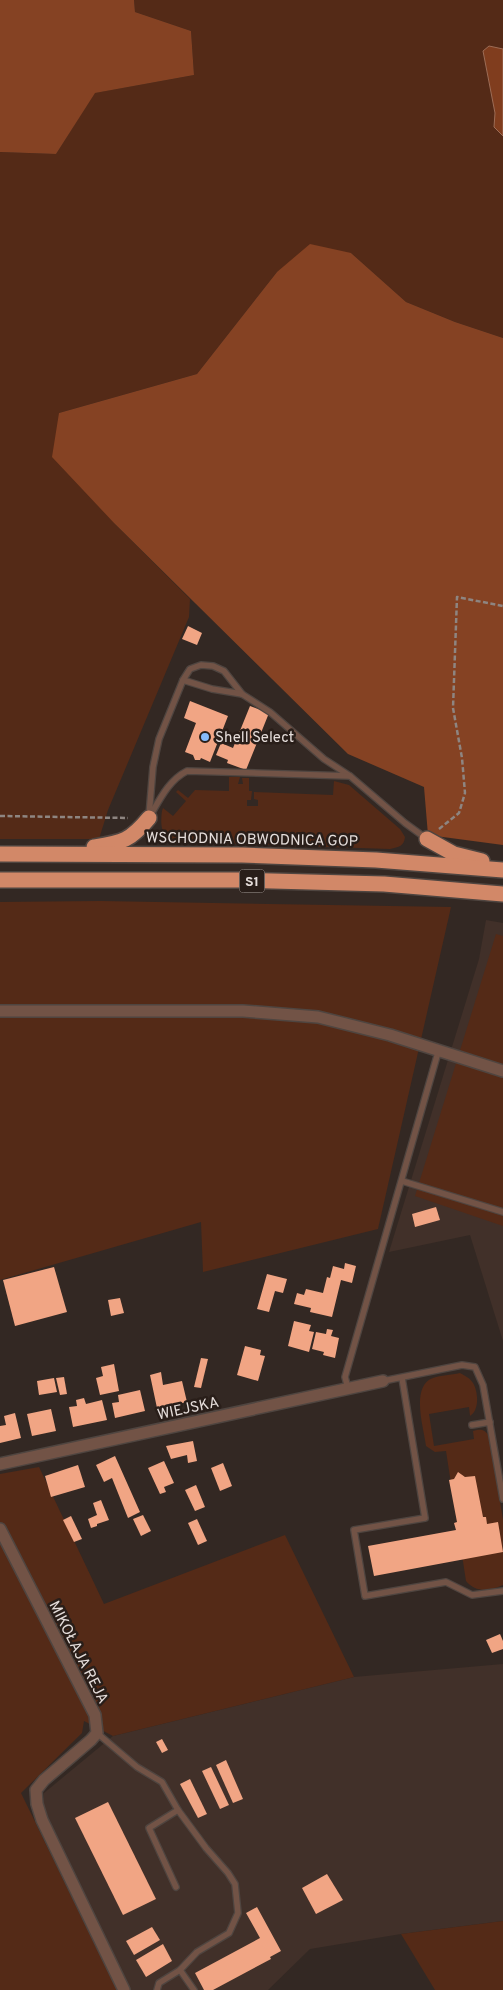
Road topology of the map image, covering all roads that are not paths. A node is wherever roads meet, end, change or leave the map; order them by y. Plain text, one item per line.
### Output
1 (183, 680) junction
2 (242, 694) junction
3 (350, 776) junction
4 (149, 818) junction
5 (427, 839) joint
6 (0, 854) edge
7 (58, 854) junction
8 (503, 868) edge
9 (0, 880) edge
10 (503, 894) edge
11 (0, 1011) edge
12 (439, 1050) junction
13 (503, 1071) edge
14 (402, 1181) junction
15 (503, 1212) edge
16 (402, 1378) junction
17 (383, 1381) joint
18 (348, 1388) junction
19 (490, 1422) junction
20 (472, 1425) dead end
21 (0, 1464) edge
22 (503, 1499) edge
23 (0, 1528) edge
24 (503, 1591) edge
25 (97, 1733) junction
26 (178, 1810) junction
27 (176, 1888) dead end
28 (180, 1970) junction
29 (124, 1990) edge
30 (157, 1990) edge
31 (194, 1990) edge

1 - 2 lane
1 - 2 lane
1 - 4 lane
2 - 3 lane
3 - 4 lane
3 - 5 lane
4 - 7 highway
5 - 8 highway
6 - 7 highway, WSCHODNIA OBWODNICA GOP / S1
7 - 8 highway, WSCHODNIA OBWODNICA GOP / S1
9 - 10 highway, S1
11 - 12 street
12 - 13 street
12 - 14 lane
14 - 15 lane
14 - 18 lane
16 - 17 lane
16 - 19 lane
16 - 24 lane
17 - 18 street, WIEJSKA
18 - 21 street, WIEJSKA
19 - 20 lane
19 - 22 lane
23 - 25 street, MIKOŁAJA REJA
25 - 26 lane
25 - 29 street
26 - 27 lane
26 - 28 lane
28 - 30 lane
28 - 31 lane

